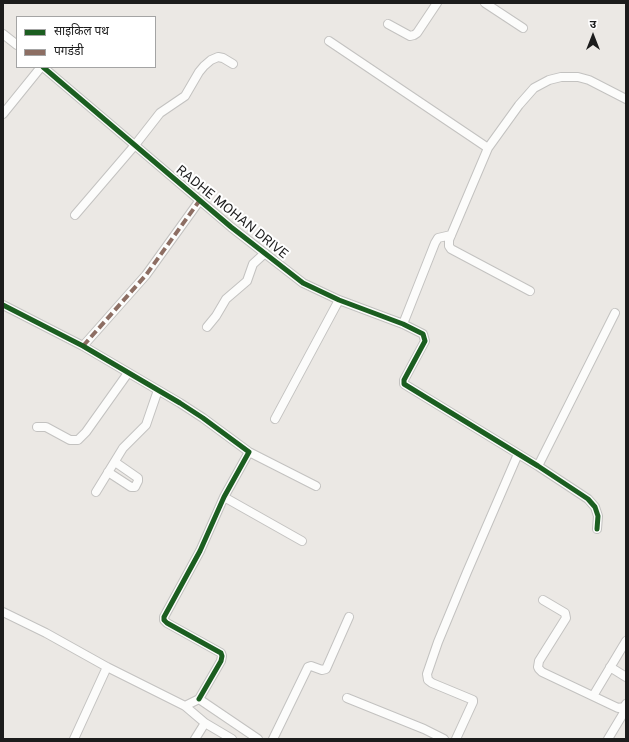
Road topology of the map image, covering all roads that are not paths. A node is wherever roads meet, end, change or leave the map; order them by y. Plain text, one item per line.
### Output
1 (437, 3) edge
2 (485, 3) edge
3 (388, 24) dead end
4 (523, 28) dead end
5 (3, 34) edge
6 (329, 41) dead end
7 (16, 44) edge
8 (233, 64) dead end
9 (41, 68) edge
10 (43, 68) edge
11 (626, 99) edge
12 (3, 114) edge
13 (135, 146) junction
14 (488, 148) junction
15 (200, 200) junction
16 (75, 215) dead end
17 (451, 235) junction
18 (265, 253) junction
19 (530, 291) dead end
20 (339, 300) junction
21 (3, 305) edge
22 (615, 313) dead end
23 (403, 324) junction
24 (207, 327) dead end
25 (83, 346) junction
26 (128, 373) junction
27 (158, 390) junction
28 (275, 419) dead end
29 (36, 427) dead end
30 (248, 452) junction
31 (518, 454) junction
32 (115, 462) junction
33 (538, 466) junction
34 (108, 472) junction
35 (316, 486) dead end
36 (96, 492) dead end
37 (224, 497) junction
38 (596, 529) dead end
39 (302, 541) dead end
40 (543, 600) dead end
41 (3, 612) edge
42 (349, 617) dead end
43 (626, 641) edge
44 (107, 667) junction
45 (610, 667) junction
46 (626, 677) edge
47 (593, 696) junction
48 (347, 698) dead end
49 (199, 699) junction
50 (625, 705) edge
51 (185, 706) junction
52 (204, 723) junction
53 (254, 738) edge
54 (74, 739) edge
55 (195, 739) edge
56 (232, 739) edge
57 (273, 739) edge
58 (444, 739) edge
59 (456, 739) edge
60 (608, 739) edge

1 - 3 street
2 - 4 street
5 - 7 street
6 - 14 street
8 - 13 street
9 - 12 street
10 - 13 street, RADHE MOHAN DRIVE
11 - 14 street
13 - 15 street, RADHE MOHAN DRIVE
13 - 16 street
14 - 17 street
15 - 18 street, RADHE MOHAN DRIVE
15 - 25 street
17 - 19 street
17 - 23 street
18 - 20 street, RADHE MOHAN DRIVE
18 - 24 street
20 - 23 street, RADHE MOHAN DRIVE
20 - 28 street
21 - 25 street
22 - 33 street
23 - 31 street, RADHE MOHAN DRIVE
25 - 26 street
26 - 27 street
26 - 29 street
27 - 30 street
27 - 32 street
30 - 35 street
30 - 37 street
31 - 33 street
31 - 59 street
32 - 34 street
32 - 34 street
33 - 38 street
34 - 36 street
37 - 39 street
37 - 49 street
40 - 47 street
41 - 44 street
42 - 57 street
43 - 45 street
44 - 51 street
44 - 54 street
45 - 46 street
45 - 47 street
47 - 50 street
48 - 58 street
49 - 51 street
49 - 53 street
50 - 60 street
51 - 52 street
52 - 55 street
52 - 56 street

